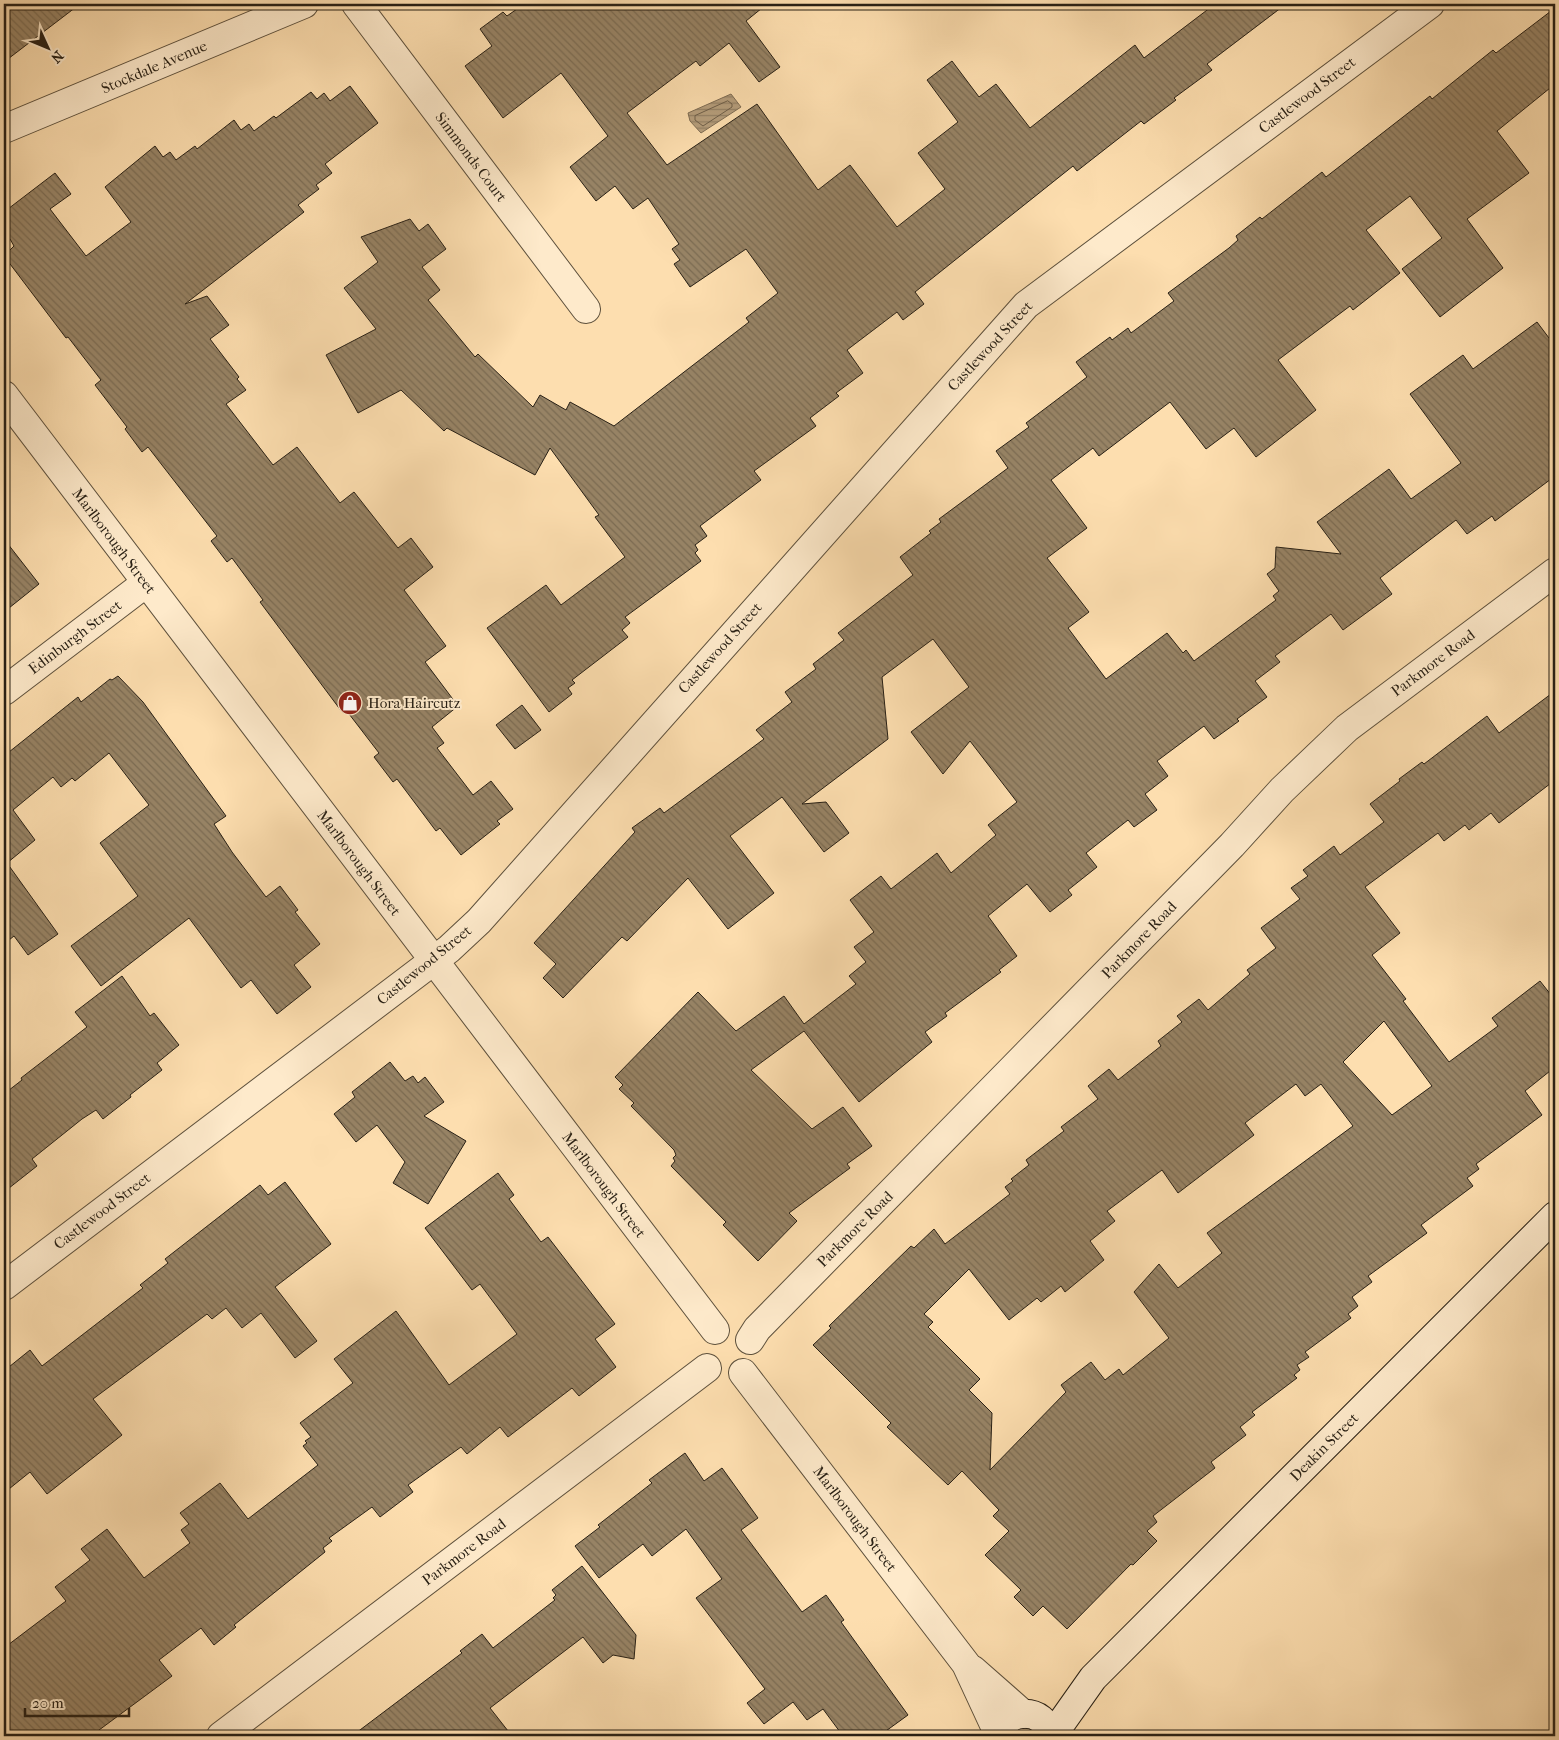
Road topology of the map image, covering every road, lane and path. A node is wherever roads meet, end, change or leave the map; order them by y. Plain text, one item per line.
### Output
1 (304, 4) edge
2 (356, 4) edge
3 (1430, 4) edge
4 (4, 129) edge
5 (586, 309) dead end
6 (4, 395) edge
7 (1555, 572) edge
8 (146, 583) junction
9 (4, 691) edge
10 (433, 961) junction
11 (1555, 1216) edge
12 (4, 1286) edge
13 (715, 1330) junction
14 (750, 1340) junction
15 (708, 1368) junction
16 (743, 1373) junction
17 (966, 1664) junction
18 (1093, 1678) junction
19 (1028, 1714) junction
20 (998, 1734) edge
21 (221, 1736) edge
22 (1051, 1736) edge

1 - 4 street, Stockdale Avenue
2 - 5 street, Simmonds Court
3 - 10 street, Castlewood Street
6 - 8 street, Marlborough Street
7 - 14 street, Parkmore Road
8 - 9 street, Edinburgh Street
8 - 10 street, Marlborough Street
10 - 12 street, Castlewood Street
10 - 13 street, Marlborough Street
11 - 18 street, Deakin Street
13 - 14 street
13 - 15 street
14 - 16 street
15 - 16 street
15 - 21 street, Parkmore Road
16 - 17 street, Marlborough Street
17 - 19 street, Marlborough Street
17 - 20 street, Marlborough Street
18 - 19 street, Deakin Street
18 - 22 street, Deakin Street
19 - 20 street, Deakin Street
19 - 22 street, Marlborough Street

